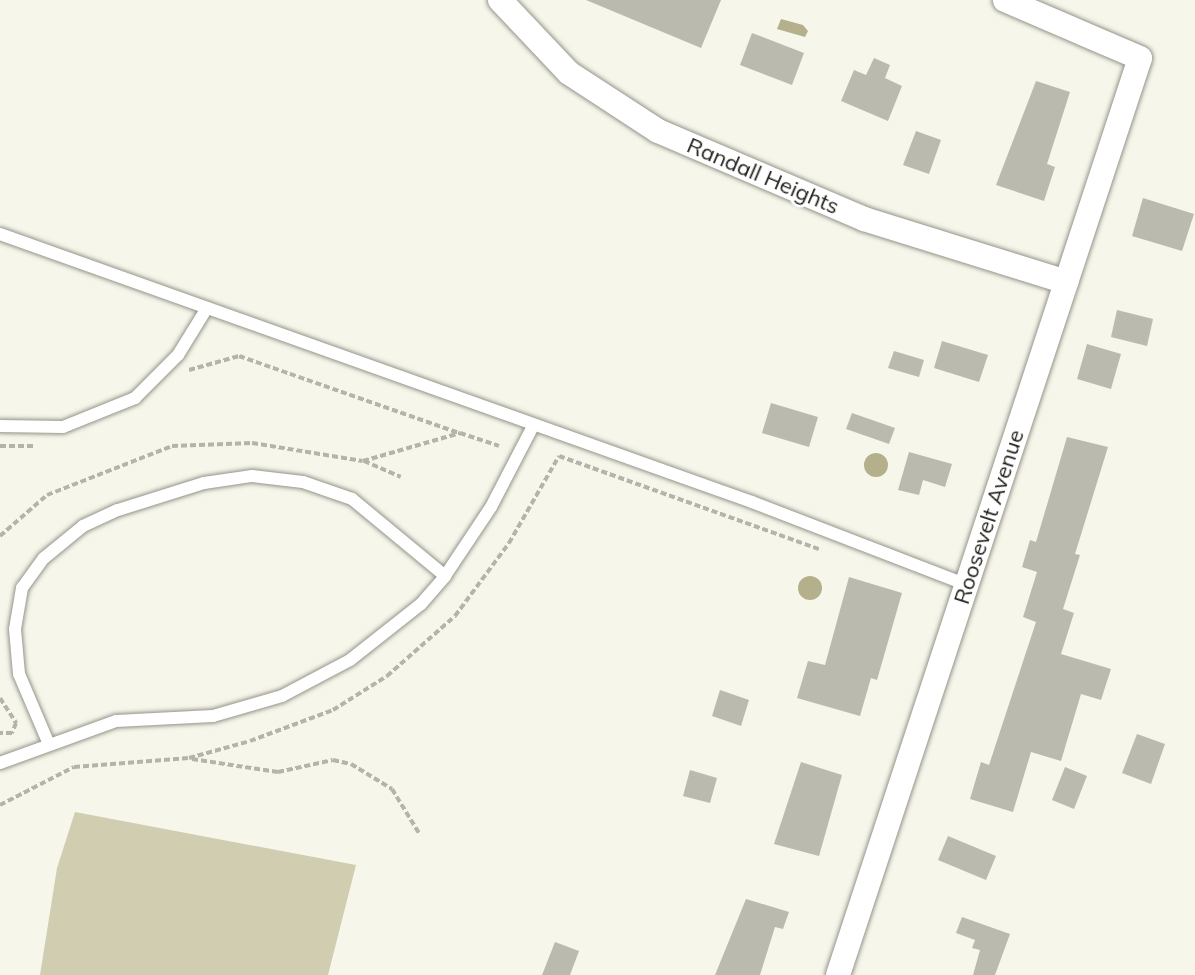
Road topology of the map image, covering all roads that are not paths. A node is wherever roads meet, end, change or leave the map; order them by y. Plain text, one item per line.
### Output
1 (500, 0) edge
2 (1005, 0) edge
3 (0, 234) edge
4 (1066, 282) junction
5 (207, 308) junction
6 (534, 424) junction
7 (0, 426) edge
8 (445, 576) junction
9 (967, 585) junction
10 (48, 742) junction
11 (0, 763) edge
12 (838, 975) edge

1 - 4 street, Randall Heights
2 - 4 street, Roosevelt Avenue
3 - 5 lane
4 - 9 street, Roosevelt Avenue
5 - 6 lane
5 - 7 lane
6 - 8 lane
6 - 9 lane
8 - 10 lane
8 - 10 lane
9 - 12 street, Roosevelt Avenue
10 - 11 lane

